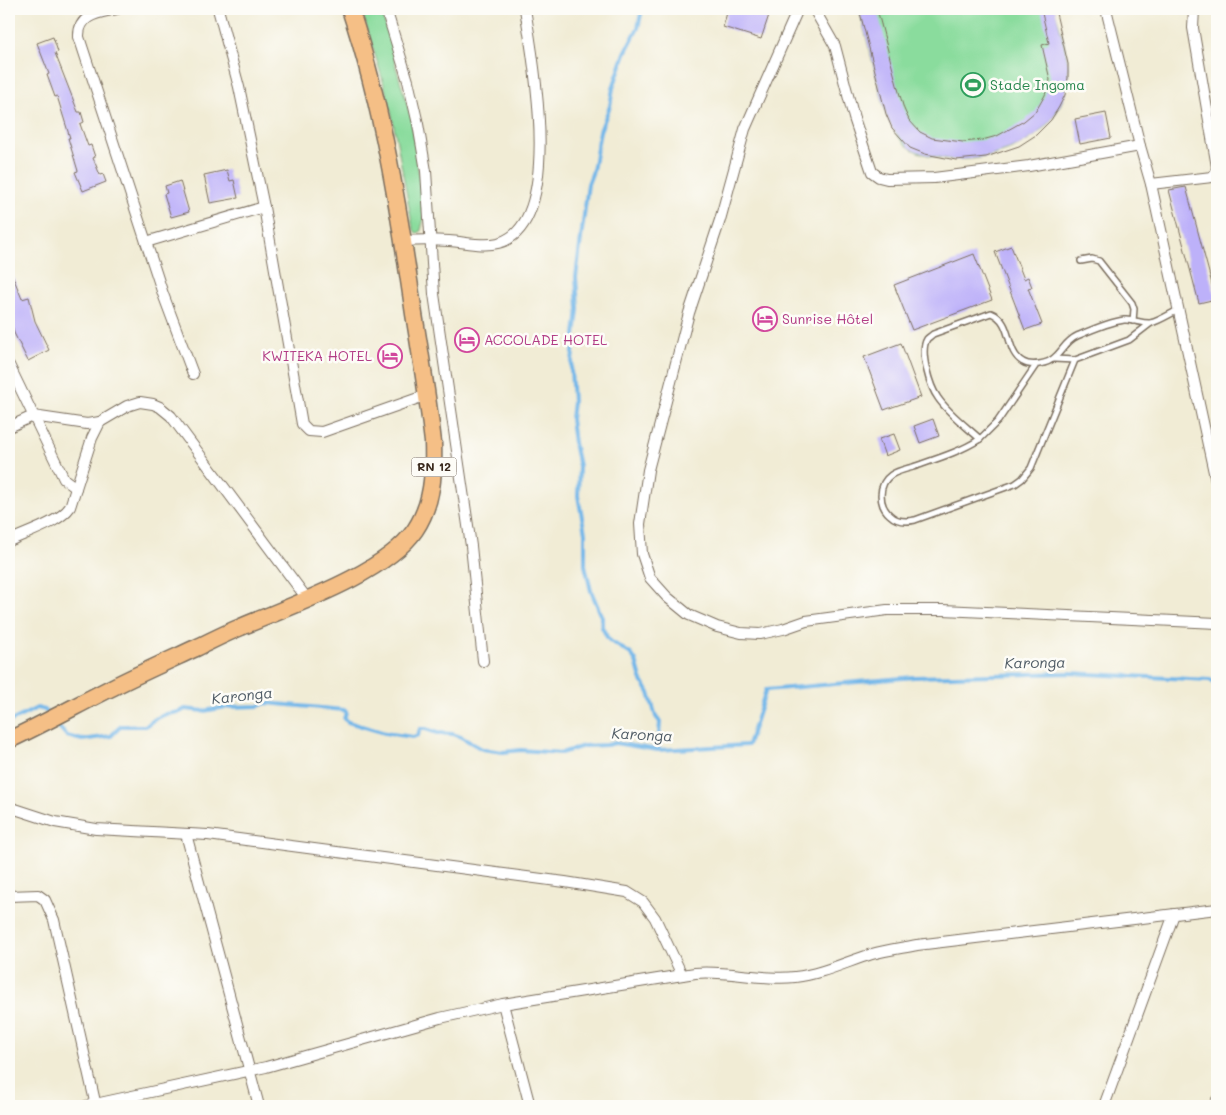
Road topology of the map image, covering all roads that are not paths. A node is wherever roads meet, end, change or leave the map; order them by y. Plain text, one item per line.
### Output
1 (117, 9) edge
2 (218, 9) edge
3 (350, 9) edge
4 (386, 9) edge
5 (525, 9) edge
6 (798, 9) edge
7 (814, 9) edge
8 (1106, 9) edge
9 (1194, 9) edge
10 (1140, 146) junction
11 (1151, 184) junction
12 (264, 207) junction
13 (430, 240) junction
14 (146, 242) junction
15 (404, 242) junction
16 (1081, 261) dead end
17 (1178, 310) junction
18 (1132, 321) junction
19 (1151, 323) junction
20 (1054, 358) junction
21 (1075, 360) junction
22 (9, 365) edge
23 (1036, 365) junction
24 (192, 374) dead end
25 (427, 396) junction
26 (33, 416) junction
27 (100, 422) junction
28 (9, 427) edge
29 (980, 439) junction
30 (1217, 486) edge
31 (76, 488) junction
32 (9, 541) edge
33 (308, 600) junction
34 (1217, 623) edge
35 (483, 660) dead end
36 (9, 740) edge
37 (9, 807) edge
38 (186, 834) junction
39 (9, 896) edge
40 (1217, 909) edge
41 (1174, 914) junction
42 (682, 975) junction
43 (503, 1004) junction
44 (250, 1070) junction
45 (1217, 1100) edge
46 (92, 1106) edge
47 (259, 1106) edge
48 (530, 1106) edge
49 (1104, 1106) edge
50 (1214, 1106) edge

1 - 14 street
2 - 12 street
3 - 15 main road, RN 12
4 - 13 street
5 - 13 street
6 - 34 street
7 - 10 street
8 - 10 street
9 - 11 street
10 - 11 street
11 - 17 street
12 - 14 street
12 - 25 street
13 - 15 street
13 - 35 street
14 - 24 street
15 - 25 main road, RN 12
16 - 18 lane
17 - 19 lane
17 - 30 street
18 - 19 lane
18 - 20 lane
19 - 21 lane
20 - 21 lane
20 - 23 lane
21 - 29 lane
22 - 26 street
23 - 29 lane
23 - 29 lane
25 - 33 main road, RN 12
26 - 27 street
26 - 28 street
26 - 31 street
27 - 31 street
27 - 33 street
31 - 32 street
33 - 36 main road, RN 12
37 - 38 street
38 - 42 street
38 - 44 street
39 - 46 street
40 - 41 street
41 - 42 street
41 - 49 street
42 - 43 street
43 - 44 street
43 - 48 street
44 - 46 street
44 - 47 street
45 - 50 street

